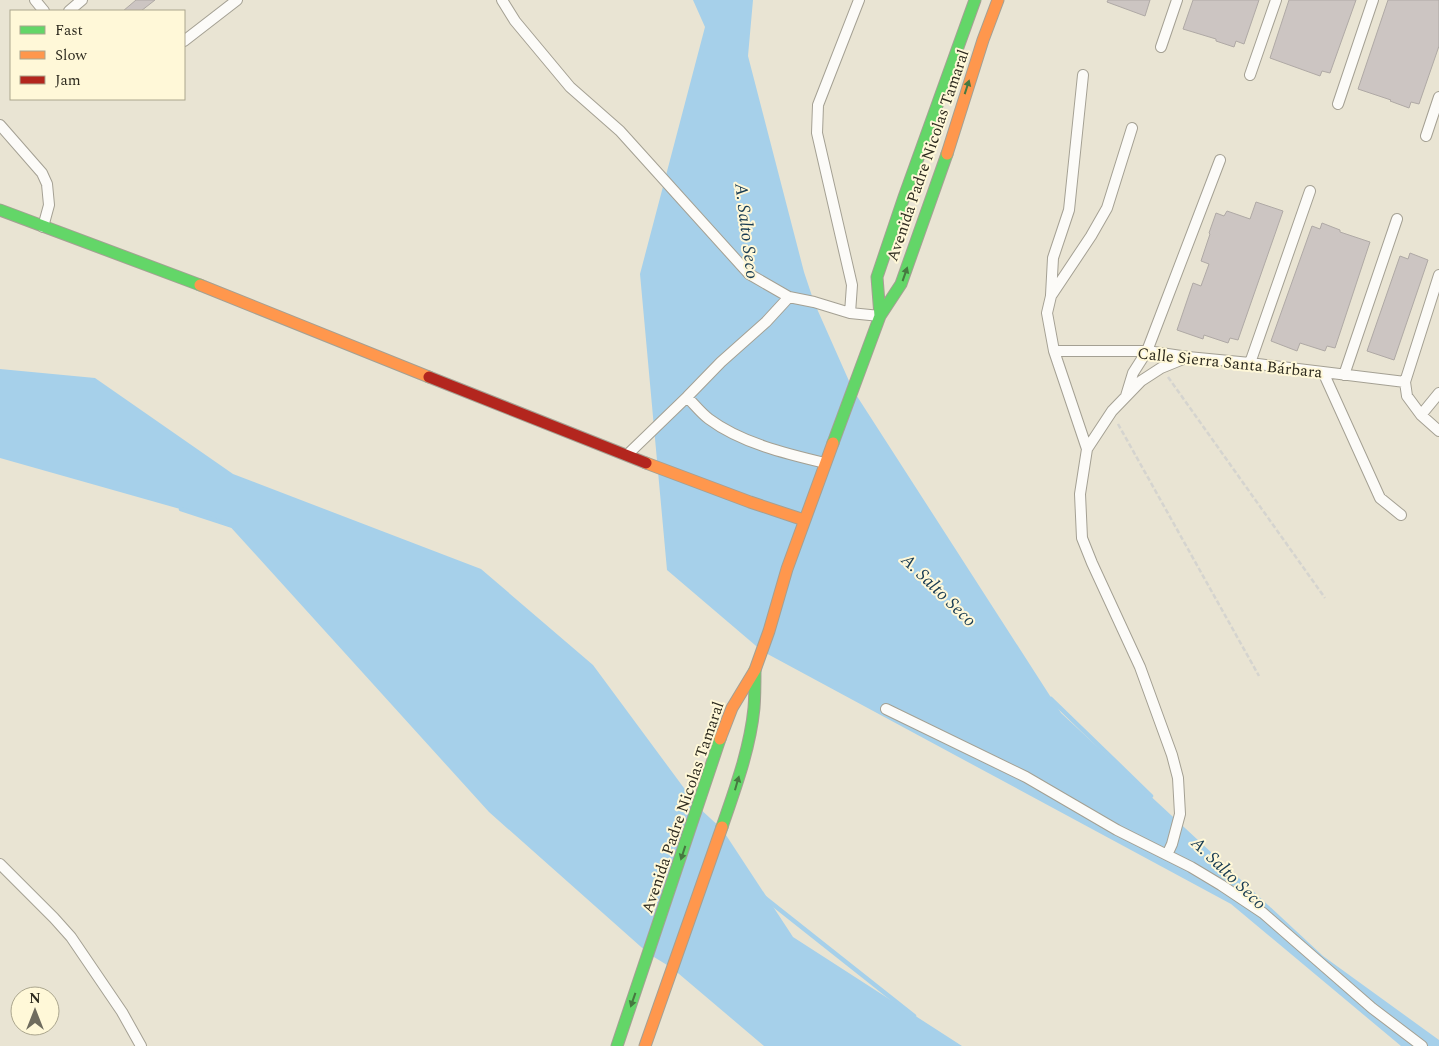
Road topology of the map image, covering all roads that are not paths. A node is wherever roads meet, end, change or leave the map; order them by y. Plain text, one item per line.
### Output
1 (35, 0) edge
2 (82, 0) edge
3 (237, 0) edge
4 (502, 0) edge
5 (859, 0) edge
6 (975, 0) edge
7 (998, 0) edge
8 (1177, 0) edge
9 (1276, 0) edge
10 (1373, 0) edge
11 (43, 10) edge
12 (70, 10) edge
13 (185, 40) edge
14 (1161, 47) dead end
15 (1083, 74) dead end
16 (1250, 76) dead end
17 (1439, 97) edge
18 (1338, 104) dead end
19 (936, 106) junction
20 (958, 114) junction
21 (0, 126) edge
22 (1132, 128) dead end
23 (1426, 136) dead end
24 (1220, 160) dead end
25 (1310, 191) dead end
26 (0, 210) edge
27 (1397, 219) dead end
28 (43, 227) junction
29 (1439, 275) edge
30 (1051, 296) junction
31 (789, 297) junction
32 (850, 313) junction
33 (880, 316) junction
34 (1054, 351) junction
35 (1147, 351) junction
36 (1188, 357) junction
37 (1250, 363) junction
38 (1323, 372) junction
39 (1344, 375) junction
40 (1405, 382) junction
41 (1439, 393) edge
42 (687, 397) junction
43 (1126, 397) junction
44 (1420, 415) junction
45 (1439, 431) edge
46 (1087, 450) junction
47 (627, 454) junction
48 (825, 463) junction
49 (1402, 515) dead end
50 (804, 520) junction
51 (755, 670) junction
52 (886, 709) dead end
53 (1167, 855) junction
54 (0, 864) edge
55 (675, 920) junction
56 (141, 1046) edge
57 (617, 1046) edge
58 (645, 1046) edge
59 (1422, 1046) edge

1 - 11 street
2 - 12 street
3 - 13 street
4 - 31 street
5 - 32 street
6 - 19 street, Avenida Padre Nicolas Tamaral
20 -> 7 street, Avenida Padre Nicolas Tamaral
8 - 14 street
9 - 16 street
10 - 18 street
15 - 30 street
17 - 23 street
19 - 20 street
19 - 33 street, Avenida Padre Nicolas Tamaral
33 -> 20 street, Avenida Padre Nicolas Tamaral
21 - 28 street
22 - 30 street
24 - 35 street
25 - 37 street
26 - 28 street
27 - 39 street
28 - 47 street
29 - 40 street
30 - 34 street
31 - 32 street
31 - 42 street
32 - 33 street
33 - 48 street, Avenida Padre Nicolas Tamaral
34 - 35 street, Calle Sierra Santa Bárbara
34 - 46 street
35 - 36 street, Calle Sierra Santa Bárbara
35 - 43 street
36 - 37 street, Calle Sierra Santa Bárbara
36 - 43 street
37 - 38 street, Calle Sierra Santa Bárbara
38 - 39 street, Calle Sierra Santa Bárbara
38 - 49 street
39 - 40 street, Calle Sierra Santa Bárbara
40 - 44 street
41 - 44 street
42 - 47 street
42 - 48 street
43 - 46 street
44 - 45 street
46 - 53 street
47 - 50 street
48 - 50 street, Avenida Padre Nicolas Tamaral
50 - 51 street, Avenida Padre Nicolas Tamaral
51 -> 55 street, Avenida Padre Nicolas Tamaral
55 -> 51 street, Avenida Padre Nicolas Tamaral
52 - 53 street
53 - 59 street
54 - 56 street
55 -> 57 street, Avenida Padre Nicolas Tamaral
55 - 58 street, Avenida Padre Nicolas Tamaral

